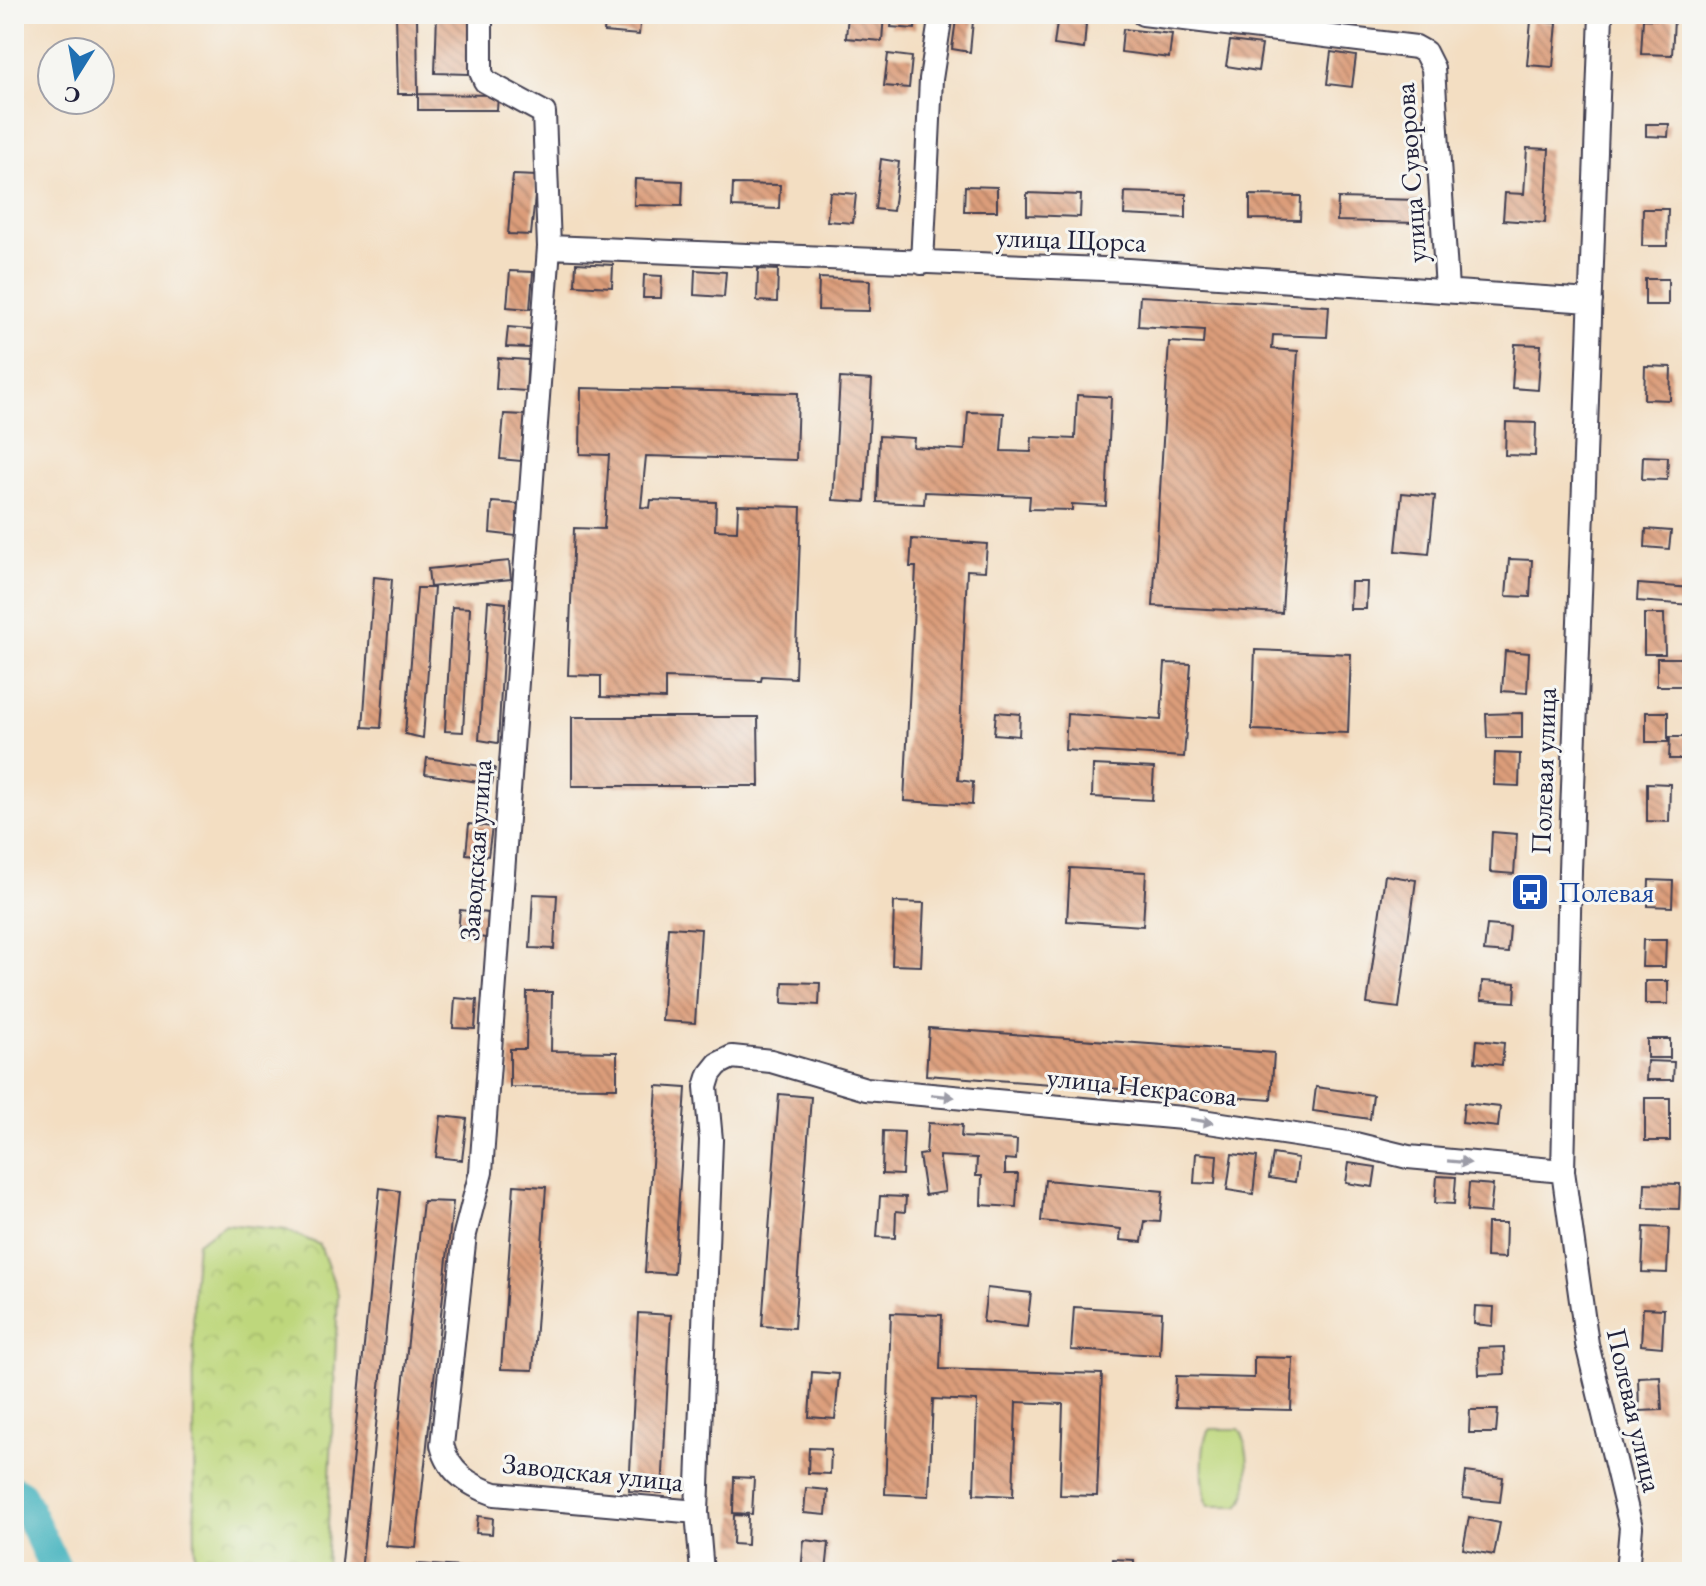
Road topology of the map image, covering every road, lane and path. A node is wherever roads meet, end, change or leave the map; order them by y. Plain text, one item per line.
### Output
1 (481, 14) edge
2 (941, 14) edge
3 (1143, 14) edge
4 (1601, 14) edge
5 (549, 247) junction
6 (922, 263) junction
7 (1447, 289) junction
8 (1591, 301) junction
9 (718, 1064) joint
10 (1563, 1171) junction
11 (697, 1512) junction
12 (702, 1572) edge
13 (1627, 1572) edge

1 - 5 street, Заводская улица
2 - 6 street
3 - 7 street, улица Суворова
4 - 8 street, Полевая улица
5 - 6 street, улица Щорса
5 - 11 street, Заводская улица
6 - 7 street, улица Щорса
7 - 8 street, улица Щорса
8 - 10 street, Полевая улица
9 -> 10 street, улица Некрасова
9 - 11 street, Заводская улица
10 - 13 street, Полевая улица
11 - 12 street, Заводская улица

